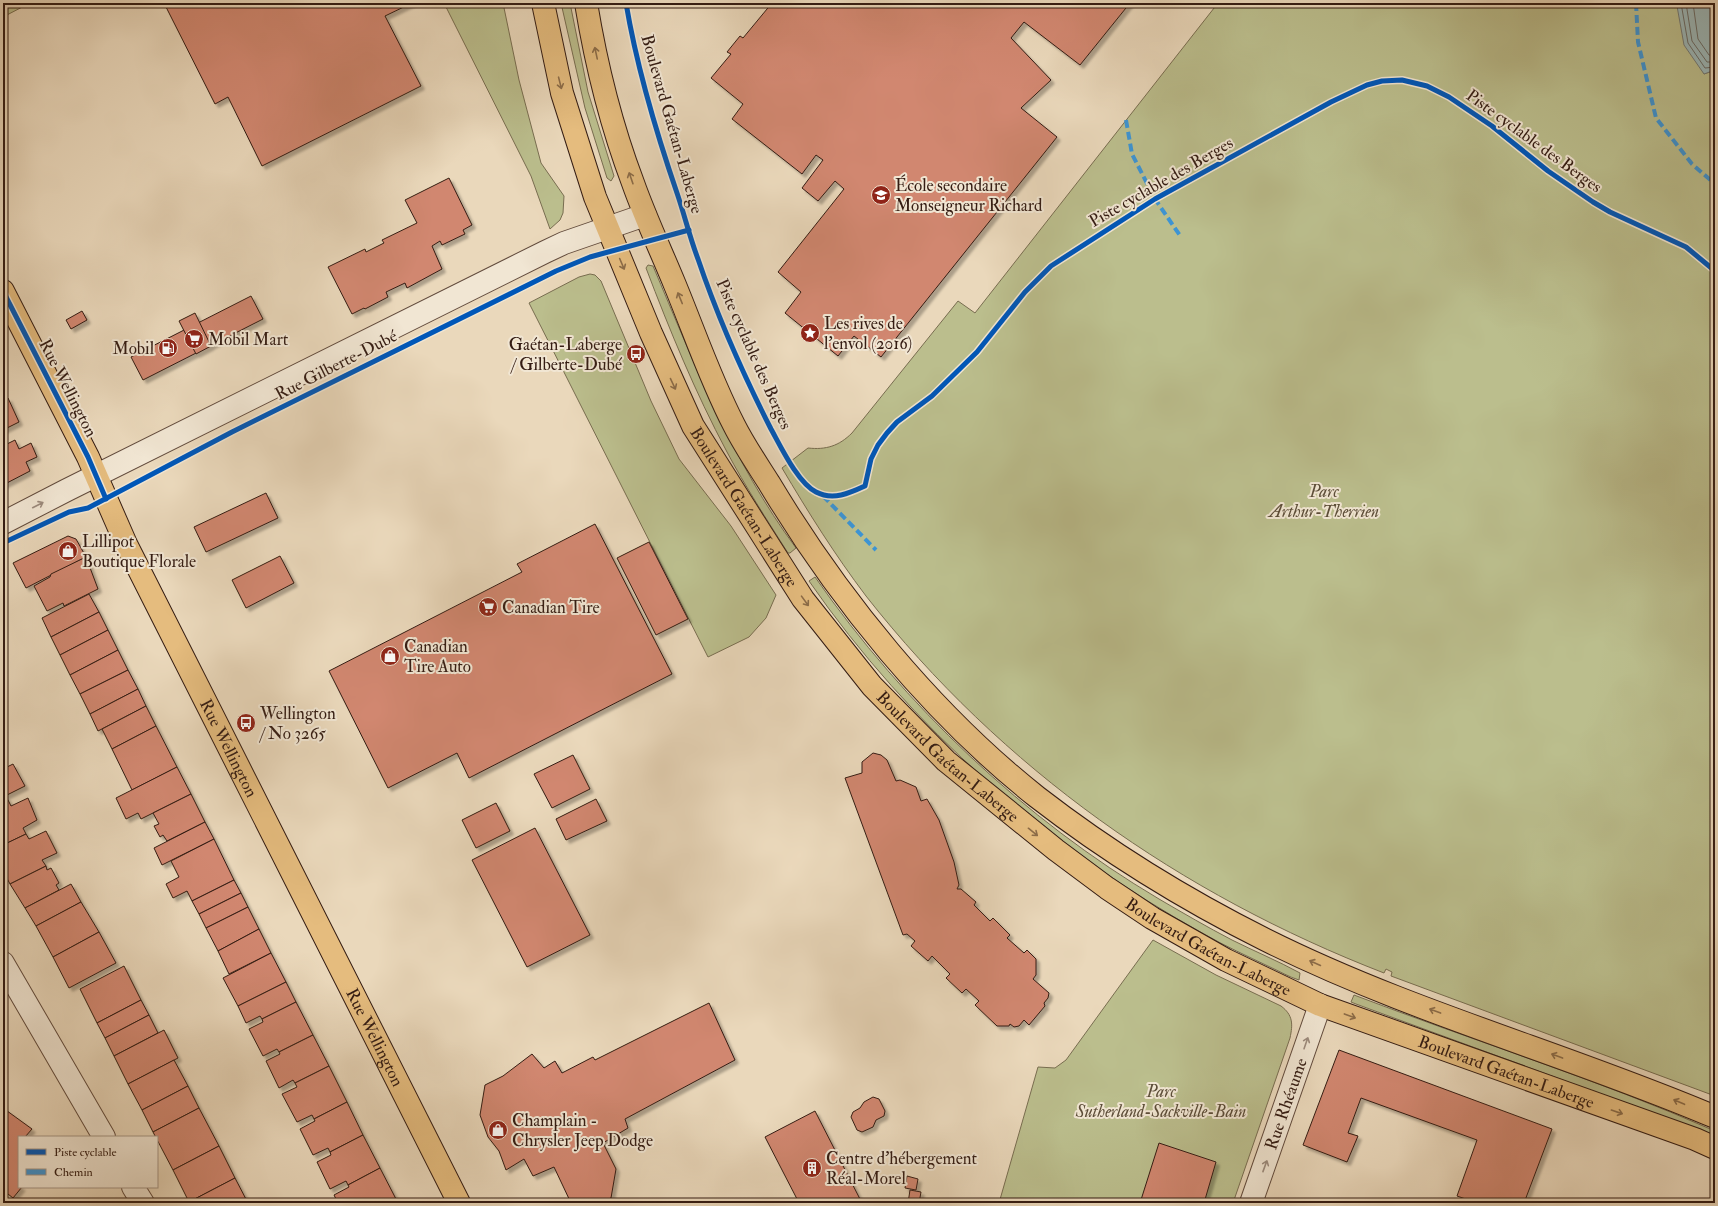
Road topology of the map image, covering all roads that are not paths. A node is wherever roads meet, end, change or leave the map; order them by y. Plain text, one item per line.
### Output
1 (543, 3) edge
2 (586, 3) edge
3 (645, 215) junction
4 (606, 228) junction
5 (3, 291) edge
6 (96, 476) junction
7 (3, 523) edge
8 (814, 555) junction
9 (787, 574) junction
10 (3, 963) edge
11 (1320, 1005) junction
12 (1715, 1117) edge
13 (103, 1136) edge
14 (1715, 1148) edge
15 (134, 1188) edge
16 (143, 1203) edge
17 (459, 1203) edge
18 (1251, 1203) edge

1 -> 4 main road, Boulevard Gaétan-Laberge
3 -> 2 main road, Boulevard Gaétan-Laberge
3 - 4 street, Rue Gilberte-Dubé
8 -> 3 main road, Boulevard Gaétan-Laberge
4 - 6 street, Rue Gilberte-Dubé
4 -> 9 main road, Boulevard Gaétan-Laberge
5 - 6 main road, Rue Wellington
7 -> 6 street, Rue Gilberte-Dubé
6 - 17 main road, Rue Wellington
8 - 9 main road
12 -> 8 main road, Boulevard Gaétan-Laberge
9 -> 11 main road, Boulevard Gaétan-Laberge
10 - 13 street
11 -> 14 main road, Boulevard Gaétan-Laberge
18 -> 11 street, Rue Rhéaume
15 - 16 street

